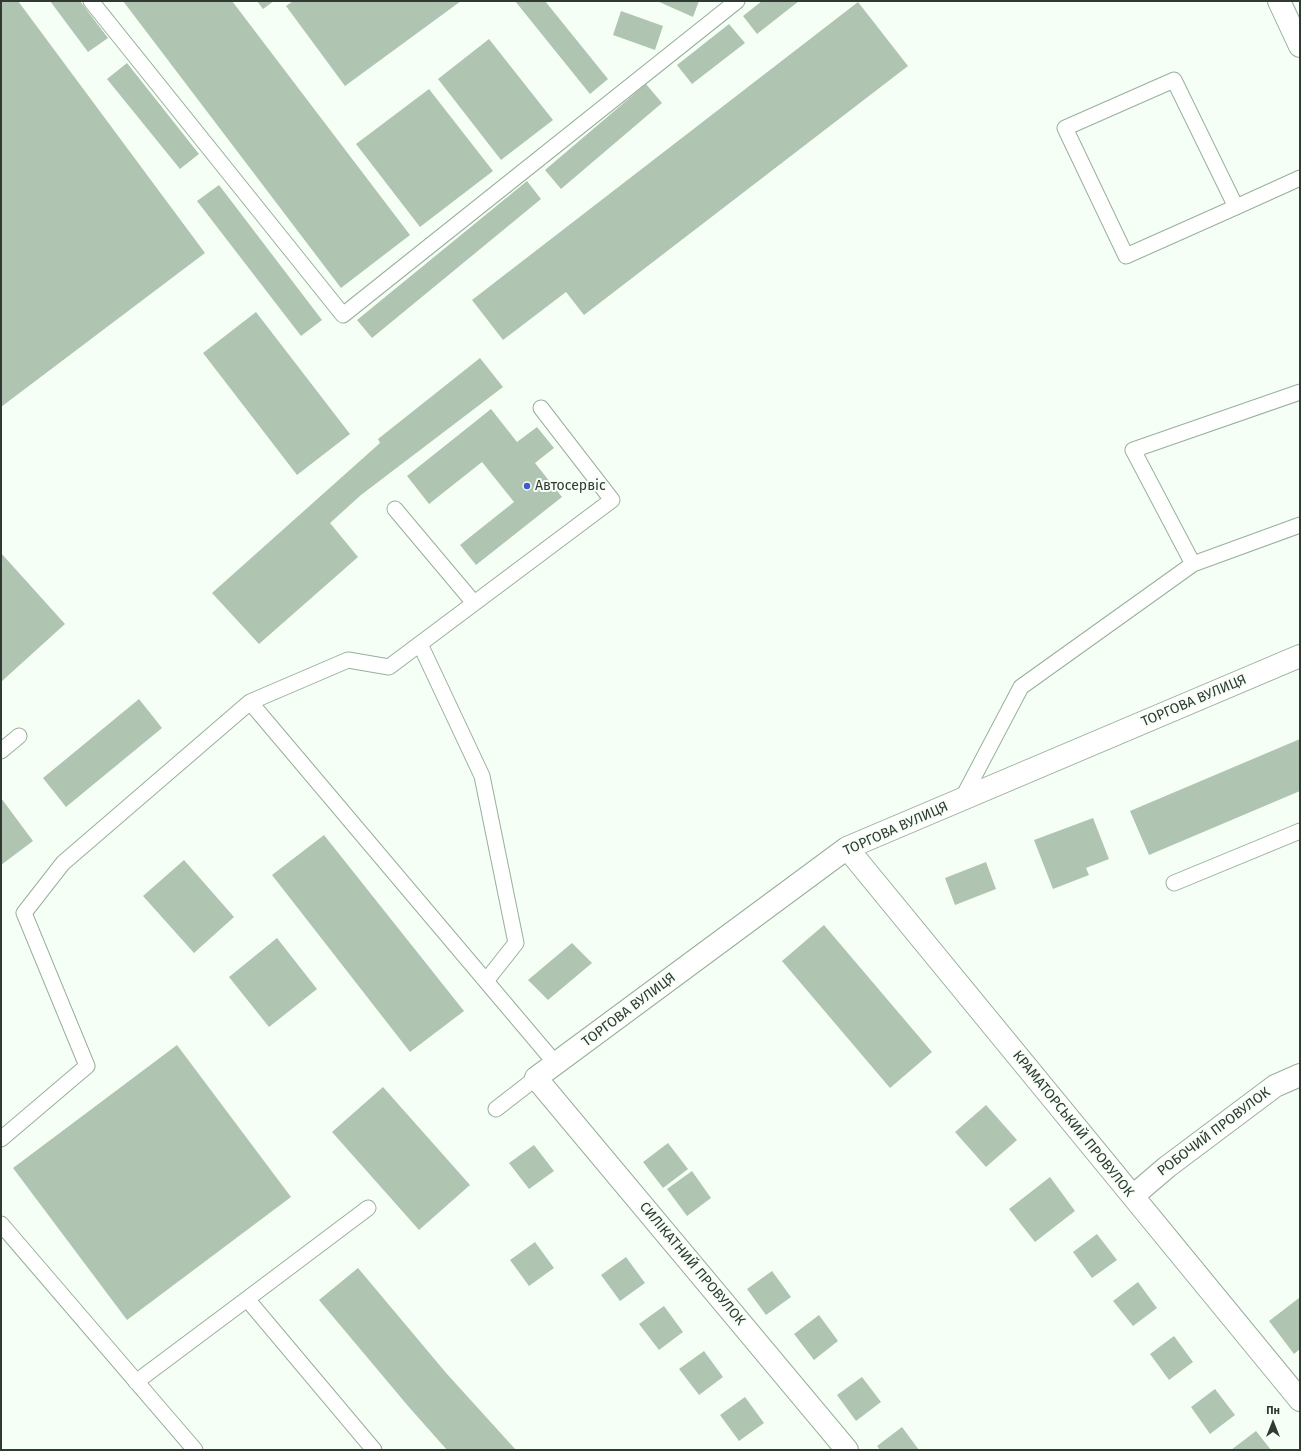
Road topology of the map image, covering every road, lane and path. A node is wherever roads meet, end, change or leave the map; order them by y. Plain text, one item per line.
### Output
1 (91, 1) edge
2 (738, 1) edge
3 (1279, 1) edge
4 (1300, 46) edge
5 (1300, 178) edge
6 (1236, 207) junction
7 (1300, 392) edge
8 (541, 408) dead end
9 (395, 509) dead end
10 (1300, 525) edge
11 (1192, 564) junction
12 (474, 603) junction
13 (420, 644) junction
14 (1300, 656) edge
15 (250, 702) junction
16 (19, 736) dead end
17 (1, 751) edge
18 (962, 799) junction
19 (1300, 831) edge
20 (847, 848) junction
21 (1174, 883) dead end
22 (486, 981) junction
23 (556, 1064) junction
24 (1300, 1075) edge
25 (536, 1078) junction
26 (496, 1109) dead end
27 (1, 1139) edge
28 (1132, 1196) junction
29 (368, 1208) dead end
30 (1, 1224) edge
31 (247, 1299) junction
32 (136, 1382) junction
33 (1300, 1400) edge
34 (195, 1450) edge
35 (374, 1450) edge
36 (847, 1450) edge

1 - 2 lane
3 - 4 street
5 - 6 lane
6 - 6 lane
7 - 11 lane
8 - 12 lane
9 - 12 lane
10 - 11 lane
11 - 18 lane
12 - 13 lane
13 - 15 lane
13 - 22 lane
14 - 18 street, ТОРГОВА ВУЛИЦЯ
15 - 22 lane
15 - 27 lane
16 - 17 lane
18 - 20 street, ТОРГОВА ВУЛИЦЯ
19 - 21 lane
20 - 23 street, ТОРГОВА ВУЛИЦЯ
20 - 28 street, КРАМАТОРСЬКИЙ ПРОВУЛОК
22 - 23 lane
23 - 25 street, ТОРГОВА ВУЛИЦЯ
24 - 28 street, РОБОЧИЙ ПРОВУЛОК
25 - 26 lane
25 - 36 street, СИЛІКАТНИЙ ПРОВУЛОК
28 - 33 street, КРАМАТОРСЬКИЙ ПРОВУЛОК
29 - 31 lane
30 - 32 lane
31 - 32 lane
31 - 35 lane
32 - 34 lane

